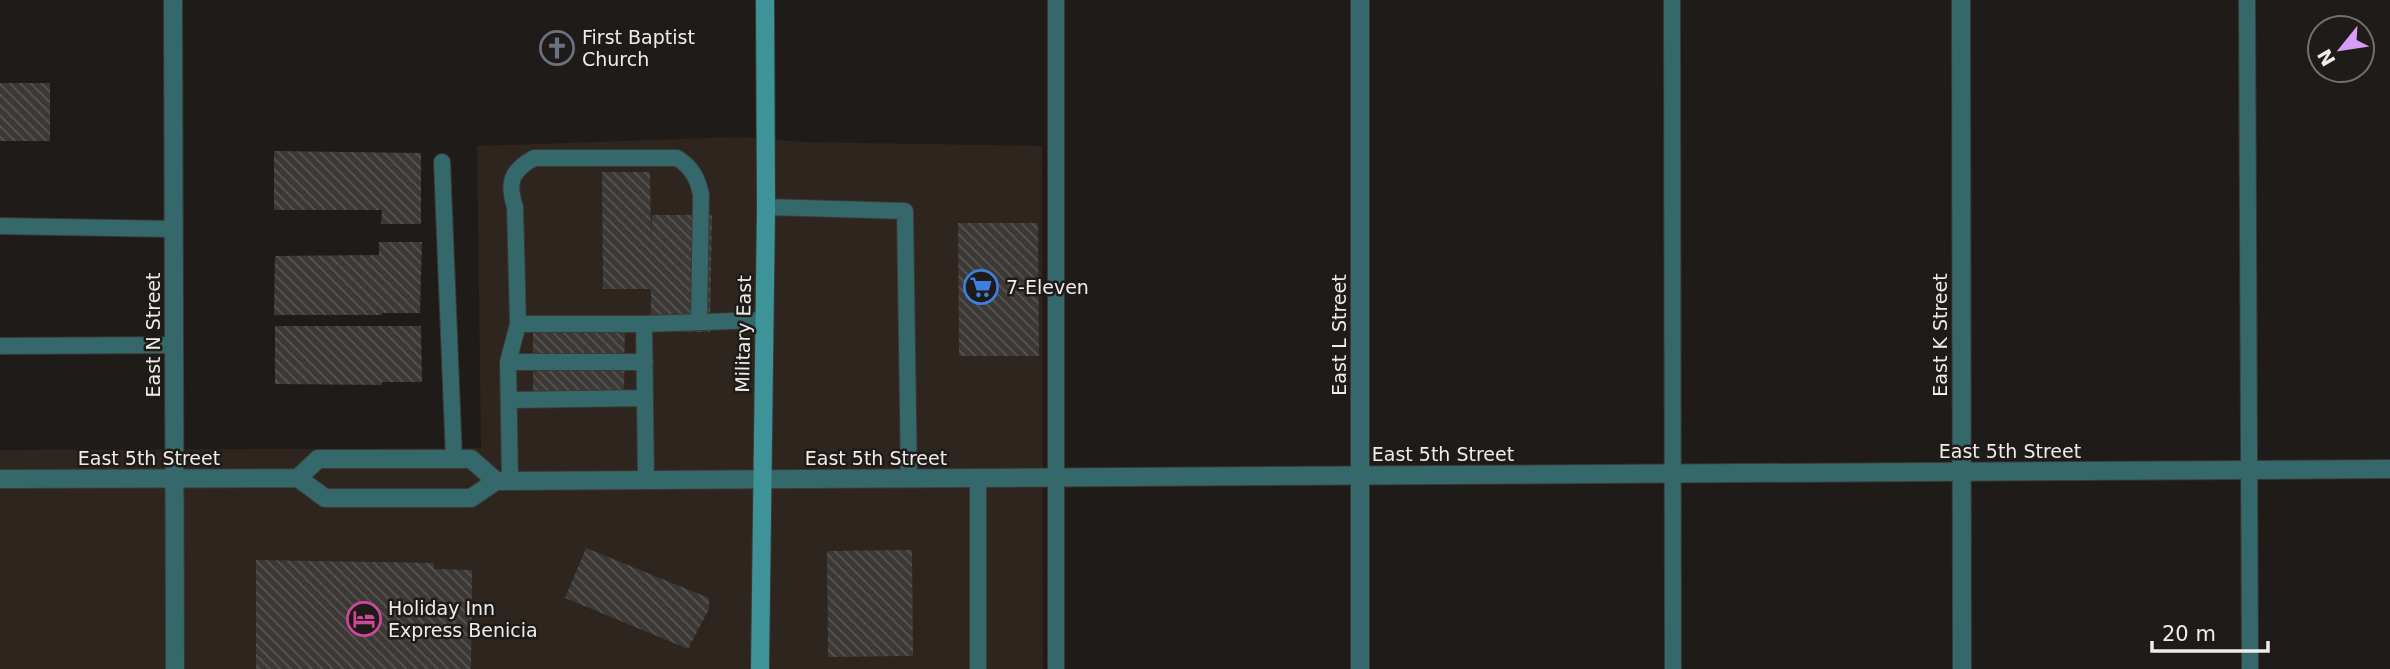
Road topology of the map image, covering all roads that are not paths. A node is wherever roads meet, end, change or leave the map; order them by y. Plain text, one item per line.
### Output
1 (173, 0) edge
2 (765, 0) edge
3 (1056, 0) edge
4 (1360, 0) edge
5 (1672, 0) edge
6 (1961, 0) edge
7 (2246, 0) edge
8 (442, 162) dead end
9 (766, 207) junction
10 (0, 226) edge
11 (173, 229) junction
12 (765, 320) junction
13 (699, 322) junction
14 (518, 324) junction
15 (644, 324) junction
16 (174, 345) junction
17 (0, 346) edge
18 (508, 362) junction
19 (645, 362) junction
20 (645, 398) junction
21 (509, 400) junction
22 (454, 459) junction
23 (2390, 469) edge
24 (2250, 470) junction
25 (1962, 472) junction
26 (1673, 474) junction
27 (1360, 476) junction
28 (298, 478) junction
29 (978, 478) junction
30 (1055, 478) junction
31 (0, 479) edge
32 (174, 479) junction
33 (909, 479) junction
34 (646, 480) junction
35 (761, 480) junction
36 (503, 481) junction
37 (175, 669) edge
38 (760, 669) edge
39 (978, 669) edge
40 (1056, 669) edge
41 (1360, 669) edge
42 (1672, 669) edge
43 (1962, 669) edge
44 (2250, 669) edge

1 - 11 street, East N Street
2 - 9 main road, Military East
3 - 30 lane
4 - 27 street, East L Street
5 - 26 lane
6 - 25 street, East K Street
7 - 24 lane
8 - 22 lane
9 - 12 main road, Military East
9 - 33 lane
10 - 11 lane
11 - 16 street, East N Street
12 - 13 lane
12 - 35 main road, Military East
13 - 14 lane
13 - 15 lane
14 - 15 lane
14 - 18 lane
15 - 19 lane
16 - 17 lane
16 - 32 street, East N Street
18 - 19 lane
18 - 21 lane
19 - 20 lane
20 - 21 lane
20 - 34 lane
21 - 36 lane
22 - 28 street
22 - 36 street
23 - 24 street, East 5th Street
24 - 25 street, East 5th Street
24 - 44 lane
25 - 26 street, East 5th Street
25 - 43 street, East K Street
26 - 27 street, East 5th Street
26 - 42 lane
27 - 30 street, East 5th Street
27 - 41 street, East L Street
28 - 32 street, East 5th Street
28 - 36 street, East 5th Street
29 - 30 street, East 5th Street
29 - 33 street, East 5th Street
29 - 39 lane
30 - 40 lane
31 - 32 street, East 5th Street
32 - 37 street, East N Street
33 - 35 street, East 5th Street
34 - 35 street, East 5th Street
34 - 36 street, East 5th Street
35 - 38 main road, Military East

